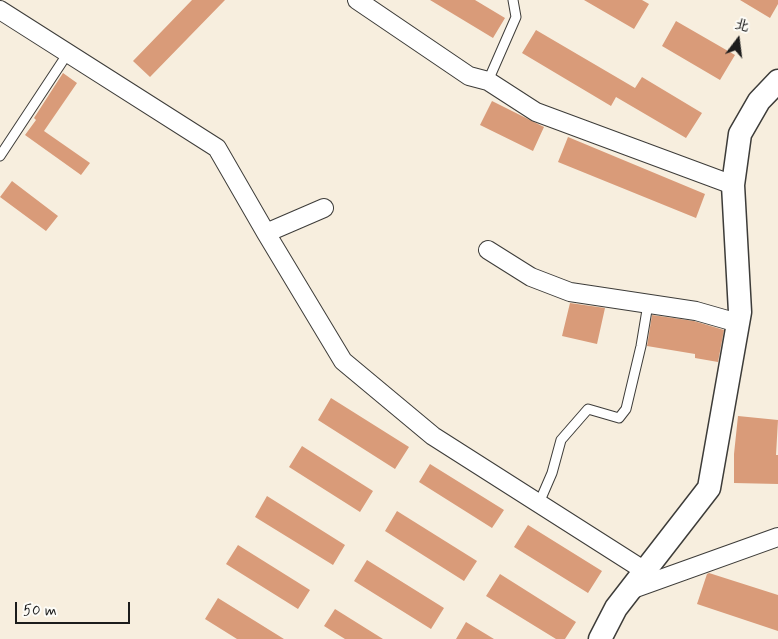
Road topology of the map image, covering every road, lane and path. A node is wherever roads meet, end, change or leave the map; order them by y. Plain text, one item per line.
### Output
1 (357, 0) edge
2 (513, 0) edge
3 (1, 12) edge
4 (68, 53) junction
5 (488, 81) junction
6 (776, 86) edge
7 (0, 156) edge
8 (733, 185) junction
9 (324, 208) dead end
10 (266, 233) junction
11 (488, 250) dead end
12 (648, 304) junction
13 (738, 323) junction
14 (539, 503) junction
15 (778, 537) edge
16 (645, 571) junction
17 (630, 590) junction
18 (600, 639) edge

1 - 5 street
2 - 5 lane
3 - 4 street
4 - 7 lane
4 - 10 street
5 - 8 street
6 - 8 street
8 - 13 street
9 - 10 street
10 - 14 street
11 - 12 street
12 - 13 street
12 - 14 lane
13 - 16 street
14 - 16 street
15 - 17 street
16 - 17 street
17 - 18 street

